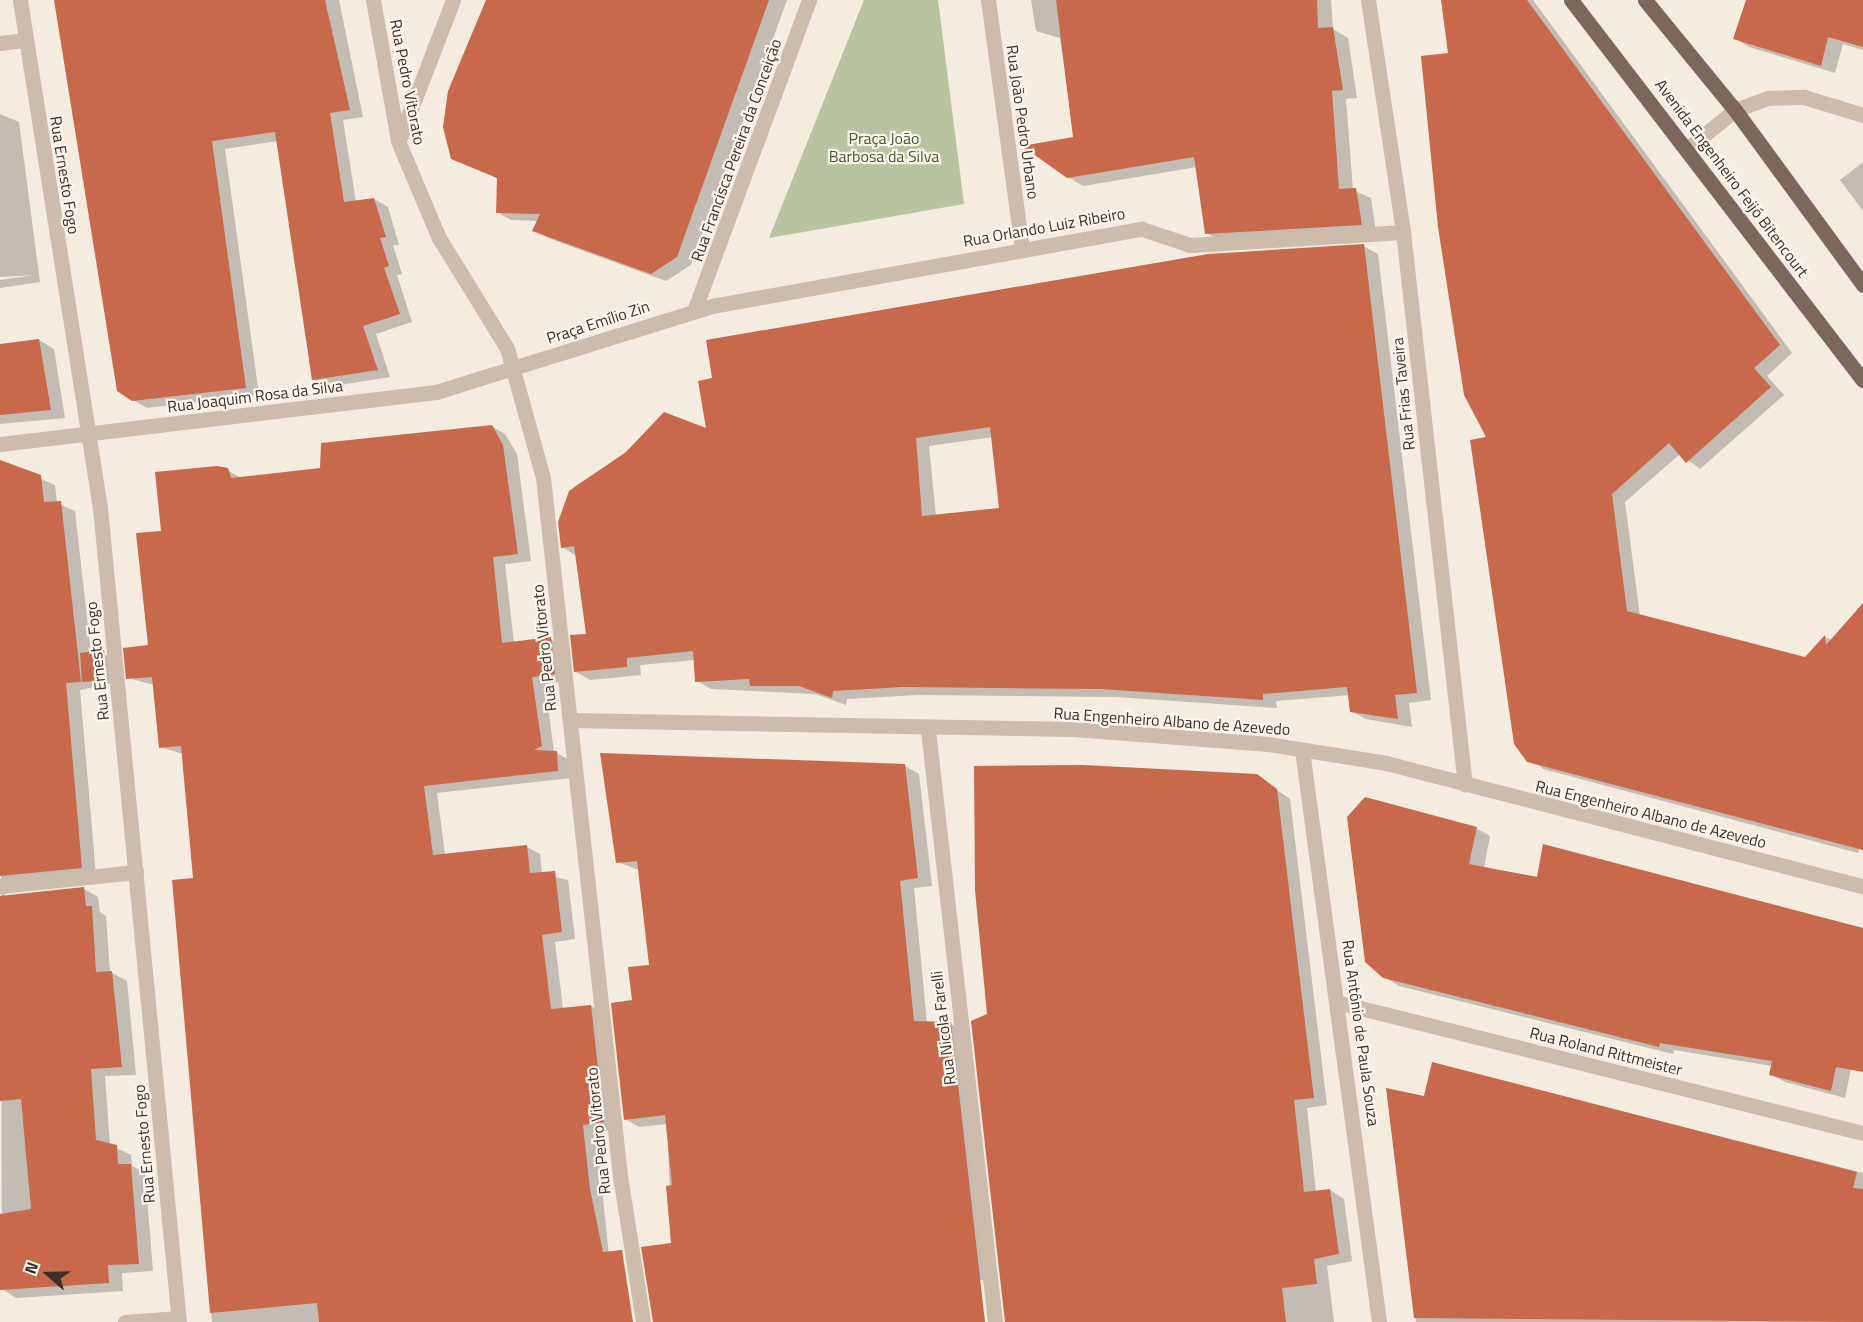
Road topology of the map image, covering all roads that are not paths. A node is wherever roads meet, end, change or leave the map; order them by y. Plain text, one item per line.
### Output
1 (20, 0) edge
2 (374, 0) edge
3 (453, 0) edge
4 (809, 0) edge
5 (988, 0) edge
6 (1368, 0) edge
7 (1571, 0) edge
8 (1645, 0) edge
9 (26, 40) junction
10 (0, 43) edge
11 (1735, 110) junction
12 (1863, 115) edge
13 (398, 141) junction
14 (1688, 148) junction
15 (1403, 232) junction
16 (1022, 249) junction
17 (1863, 285) edge
18 (694, 311) junction
19 (512, 368) junction
20 (1863, 380) edge
21 (87, 434) junction
22 (0, 444) edge
23 (570, 720) junction
24 (927, 730) junction
25 (1302, 750) junction
26 (1465, 785) junction
27 (136, 872) junction
28 (0, 886) edge
29 (1863, 886) edge
30 (1340, 1003) junction
31 (1863, 1133) edge
32 (178, 1320) edge
33 (124, 1322) edge
34 (643, 1322) edge
35 (995, 1322) edge
36 (1379, 1322) edge

1 - 9 street, Rua Ernesto Fogo
2 - 13 street, Rua Pedro Vitorato
3 - 13 street
4 - 18 street, Rua Francisca Pereira da Conceição
5 - 16 street, Rua João Pedro Urbano
6 - 15 street, Rua Frias Taveira
7 - 14 main road, Avenida Engenheiro Feijó Bitencourt
8 - 11 main road
9 - 10 street
9 - 21 street, Rua Ernesto Fogo
11 - 12 street
11 - 14 street
11 - 17 main road
13 - 19 street, Rua Pedro Vitorato
14 - 20 main road, Avenida Engenheiro Feijó Bitencourt
15 - 16 street, Rua Orlando Luiz Ribeiro
15 - 26 street, Rua Frias Taveira
16 - 18 street, Rua Orlando Luiz Ribeiro
18 - 19 street, Praça Emílio Zin
19 - 21 street, Rua Joaquim Rosa da Silva
19 - 23 street, Rua Pedro Vitorato
21 - 22 street, Rua Joaquim Rosa da Silva
21 - 27 street, Rua Ernesto Fogo
23 - 24 street, Rua Engenheiro Albano de Azevedo
23 - 34 street, Rua Pedro Vitorato
24 - 25 street, Rua Engenheiro Albano de Azevedo
24 - 35 street, Rua Nicola Farelli
25 - 26 street, Rua Engenheiro Albano de Azevedo
25 - 30 street, Rua Antônio de Paula Souza
26 - 29 street, Rua Engenheiro Albano de Azevedo
27 - 28 street
27 - 32 street, Rua Ernesto Fogo
30 - 31 street, Rua Roland Rittmeister
30 - 36 street, Rua Antônio de Paula Souza
32 - 33 street

